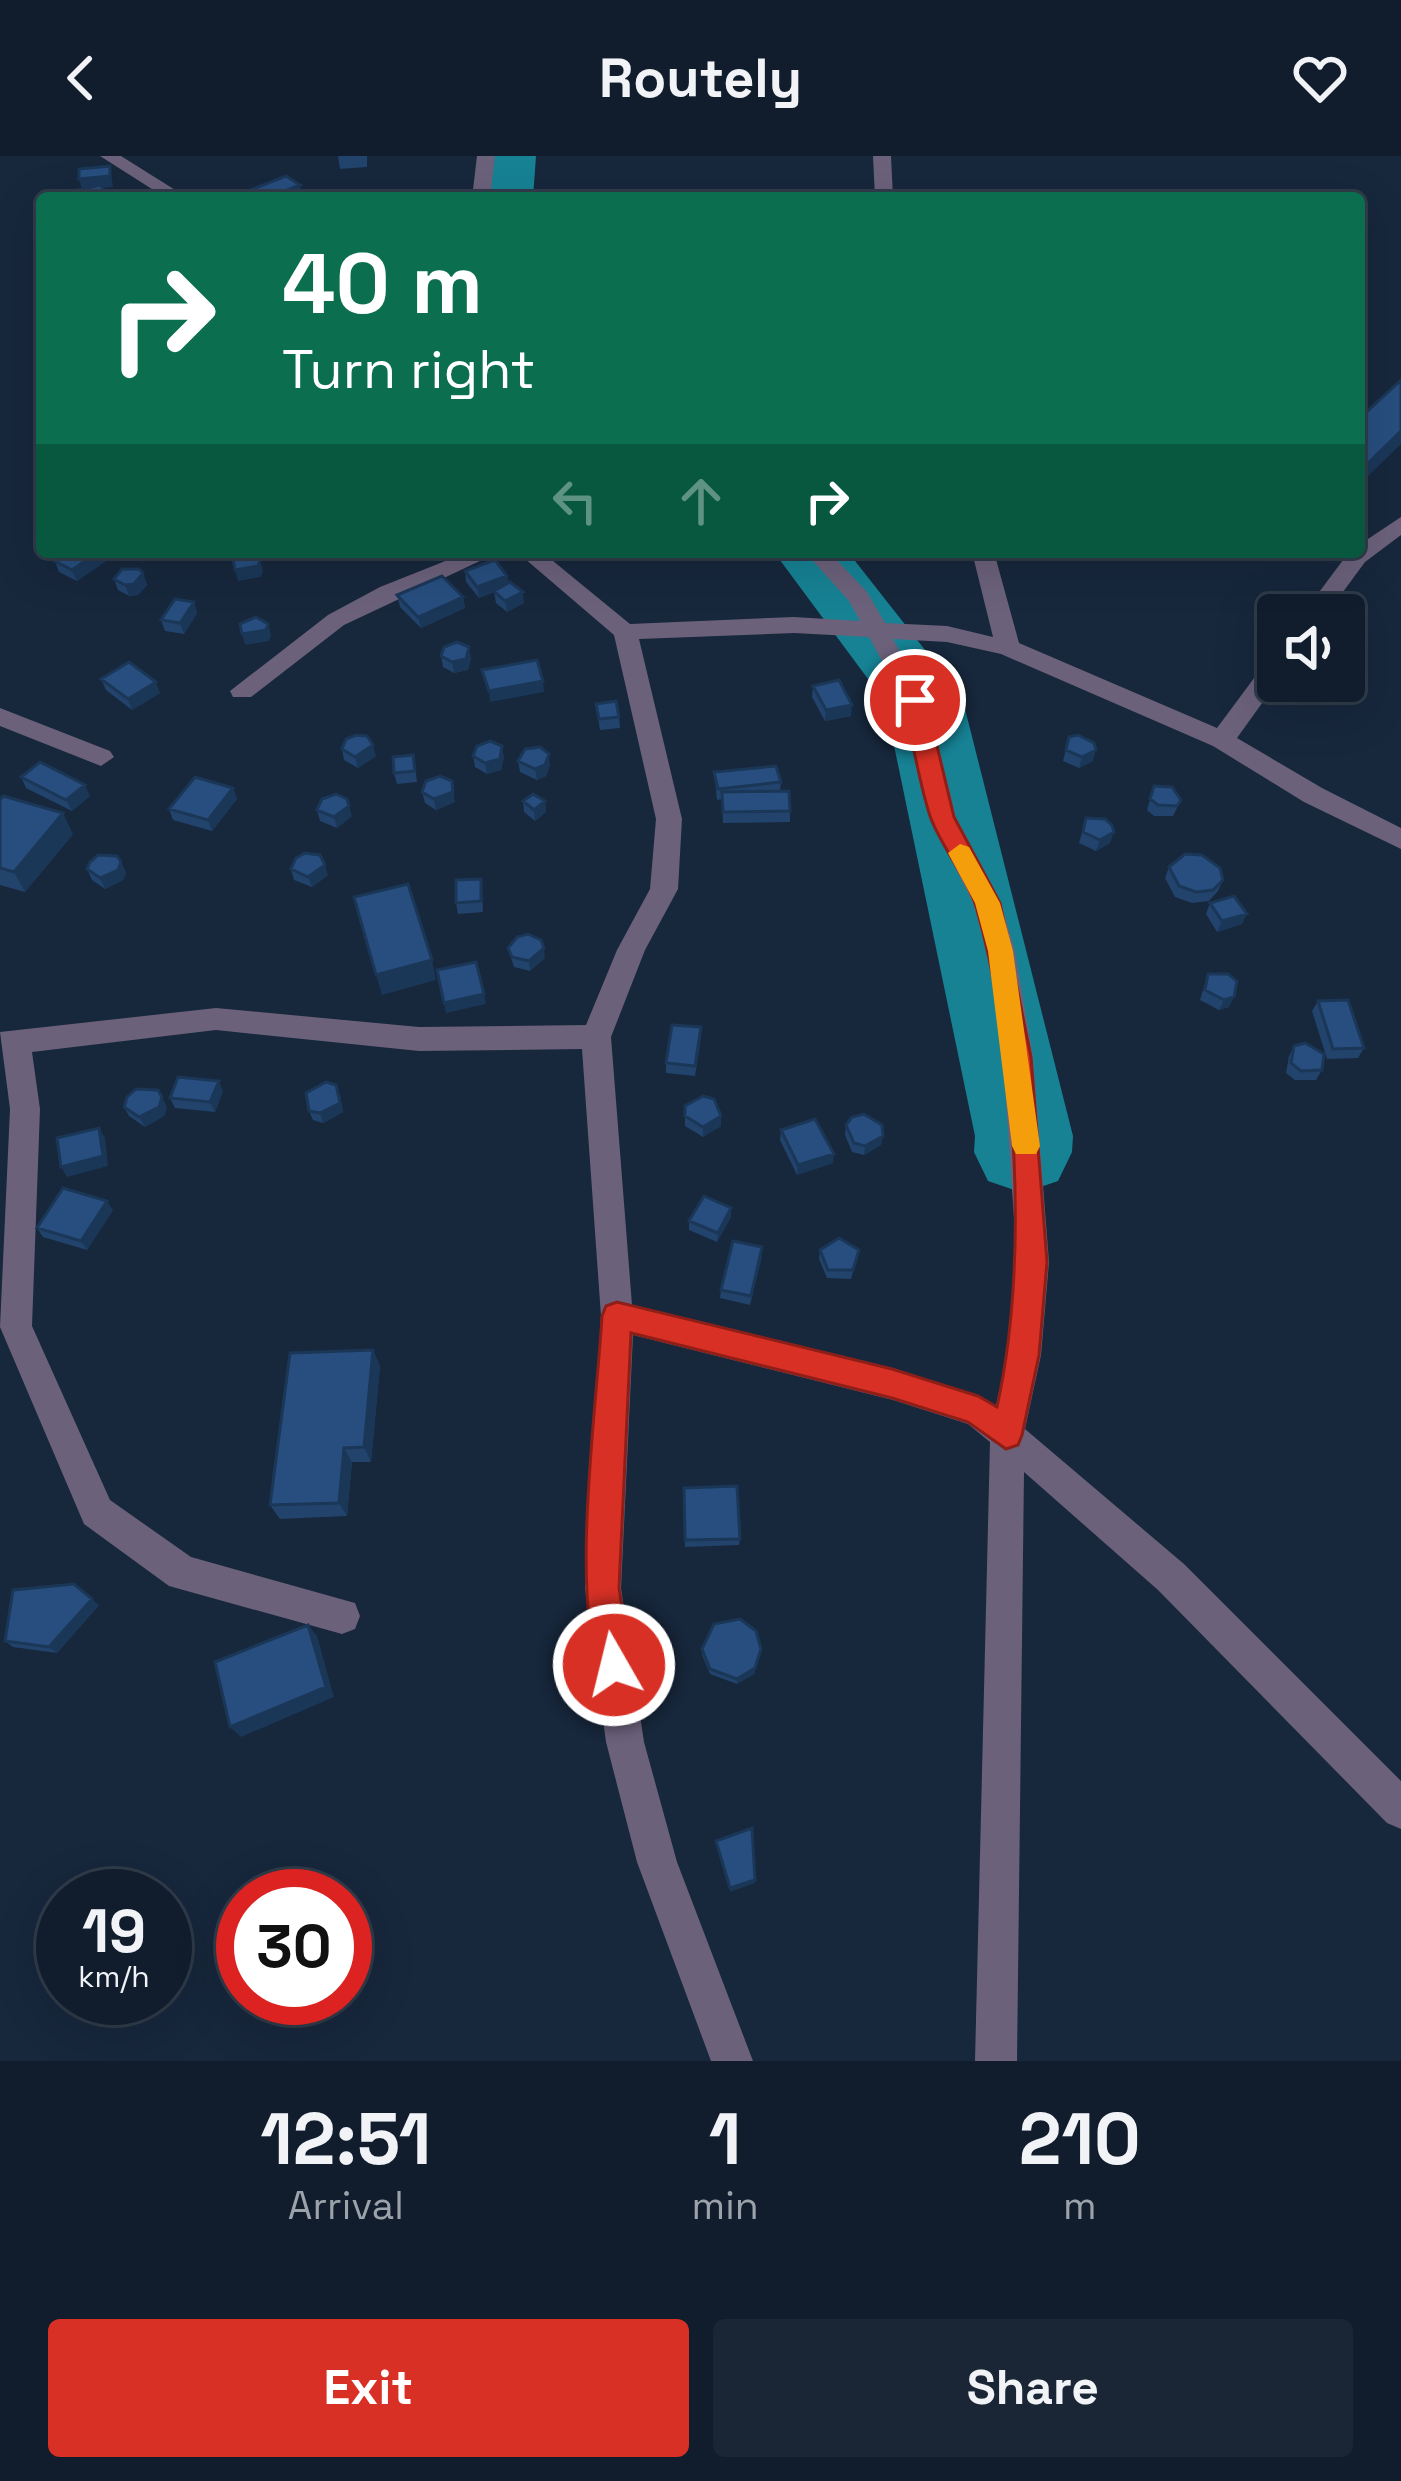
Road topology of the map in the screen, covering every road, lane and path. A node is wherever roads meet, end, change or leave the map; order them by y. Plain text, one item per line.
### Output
1 (109, 156) edge
2 (486, 156) edge
3 (882, 156) edge
4 (169, 192) edge
5 (483, 192) edge
6 (884, 192) edge
7 (1401, 524) edge
8 (1365, 551) edge
9 (473, 558) edge
10 (535, 558) edge
11 (822, 558) edge
12 (984, 558) edge
13 (1356, 558) edge
14 (1330, 594) edge
15 (625, 632) junction
16 (878, 633) junction
17 (1009, 648) junction
18 (242, 692) dead end
19 (1257, 692) edge
20 (0, 716) edge
21 (1222, 740) junction
22 (100, 757) dead end
23 (1401, 839) edge
24 (596, 1037) junction
25 (8, 1043) edge
26 (617, 1316) junction
27 (1006, 1435) junction
28 (342, 1616) dead end
29 (1401, 1809) edge
30 (733, 2061) edge
31 (996, 2061) edge

1 - 4 street
2 - 5 street
3 - 6 street
7 - 8 street
9 - 18 street
10 - 15 street
11 - 16 street
12 - 17 street
13 - 14 street
15 - 16 street
15 - 24 street
16 - 17 street
16 - 27 street
17 - 21 street
19 - 21 street
20 - 22 street
21 - 23 street
24 - 25 street
24 - 26 street
25 - 28 street
26 - 27 street
26 - 30 street
27 - 29 street
27 - 31 street

